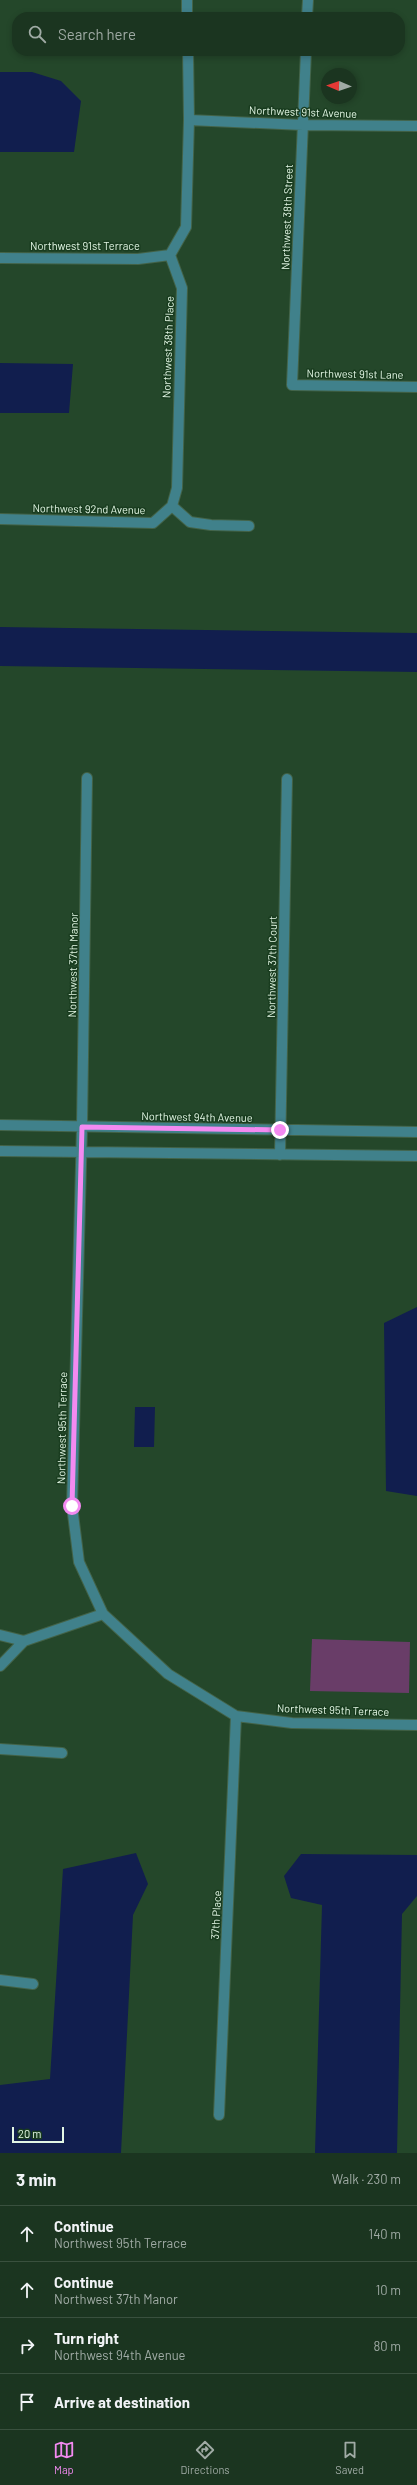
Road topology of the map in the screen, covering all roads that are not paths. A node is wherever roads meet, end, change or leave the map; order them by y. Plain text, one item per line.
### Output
1 (187, 0) edge
2 (308, 0) edge
3 (187, 12) edge
4 (307, 12) edge
5 (188, 56) edge
6 (306, 56) edge
7 (189, 120) junction
8 (303, 125) junction
9 (417, 126) edge
10 (170, 256) junction
11 (0, 258) edge
12 (292, 385) joint
13 (417, 387) edge
14 (172, 506) junction
15 (0, 519) edge
16 (249, 526) dead end
17 (87, 778) dead end
18 (287, 779) dead end
19 (0, 1125) edge
20 (82, 1127) junction
21 (280, 1130) junction
22 (417, 1132) edge
23 (0, 1151) edge
24 (81, 1152) junction
25 (280, 1155) junction
26 (417, 1156) edge
27 (103, 1614) junction
28 (0, 1635) edge
29 (24, 1642) junction
30 (0, 1666) edge
31 (236, 1716) junction
32 (417, 1725) edge
33 (0, 1749) edge
34 (62, 1753) dead end
35 (0, 1980) edge
36 (33, 1984) dead end
37 (219, 2114) dead end

1 - 3 street
2 - 4 street
5 - 7 street
6 - 8 street, Northwest 38th Street
7 - 8 street, Northwest 91st Avenue
7 - 10 street
8 - 9 street, Northwest 91st Avenue
8 - 12 street, Northwest 38th Street
10 - 11 street, Northwest 91st Terrace
10 - 14 street, Northwest 38th Place
12 - 13 street, Northwest 91st Lane
14 - 15 street, Northwest 92nd Avenue
14 - 16 street
17 - 20 street, Northwest 37th Manor
18 - 21 street, Northwest 37th Court
19 - 20 street, Northwest 94th Avenue
20 - 21 street, Northwest 94th Avenue
20 - 24 street, Northwest 37th Manor
21 - 22 street, Northwest 94th Avenue
21 - 25 street, Northwest 37th Court
23 - 24 street
24 - 25 street
24 - 27 street, Northwest 95th Terrace
25 - 26 street
27 - 29 street
27 - 31 street, Northwest 95th Terrace
28 - 29 street
29 - 30 street
31 - 32 street, Northwest 95th Terrace
31 - 37 street, 37th Place
33 - 34 street
35 - 36 street

